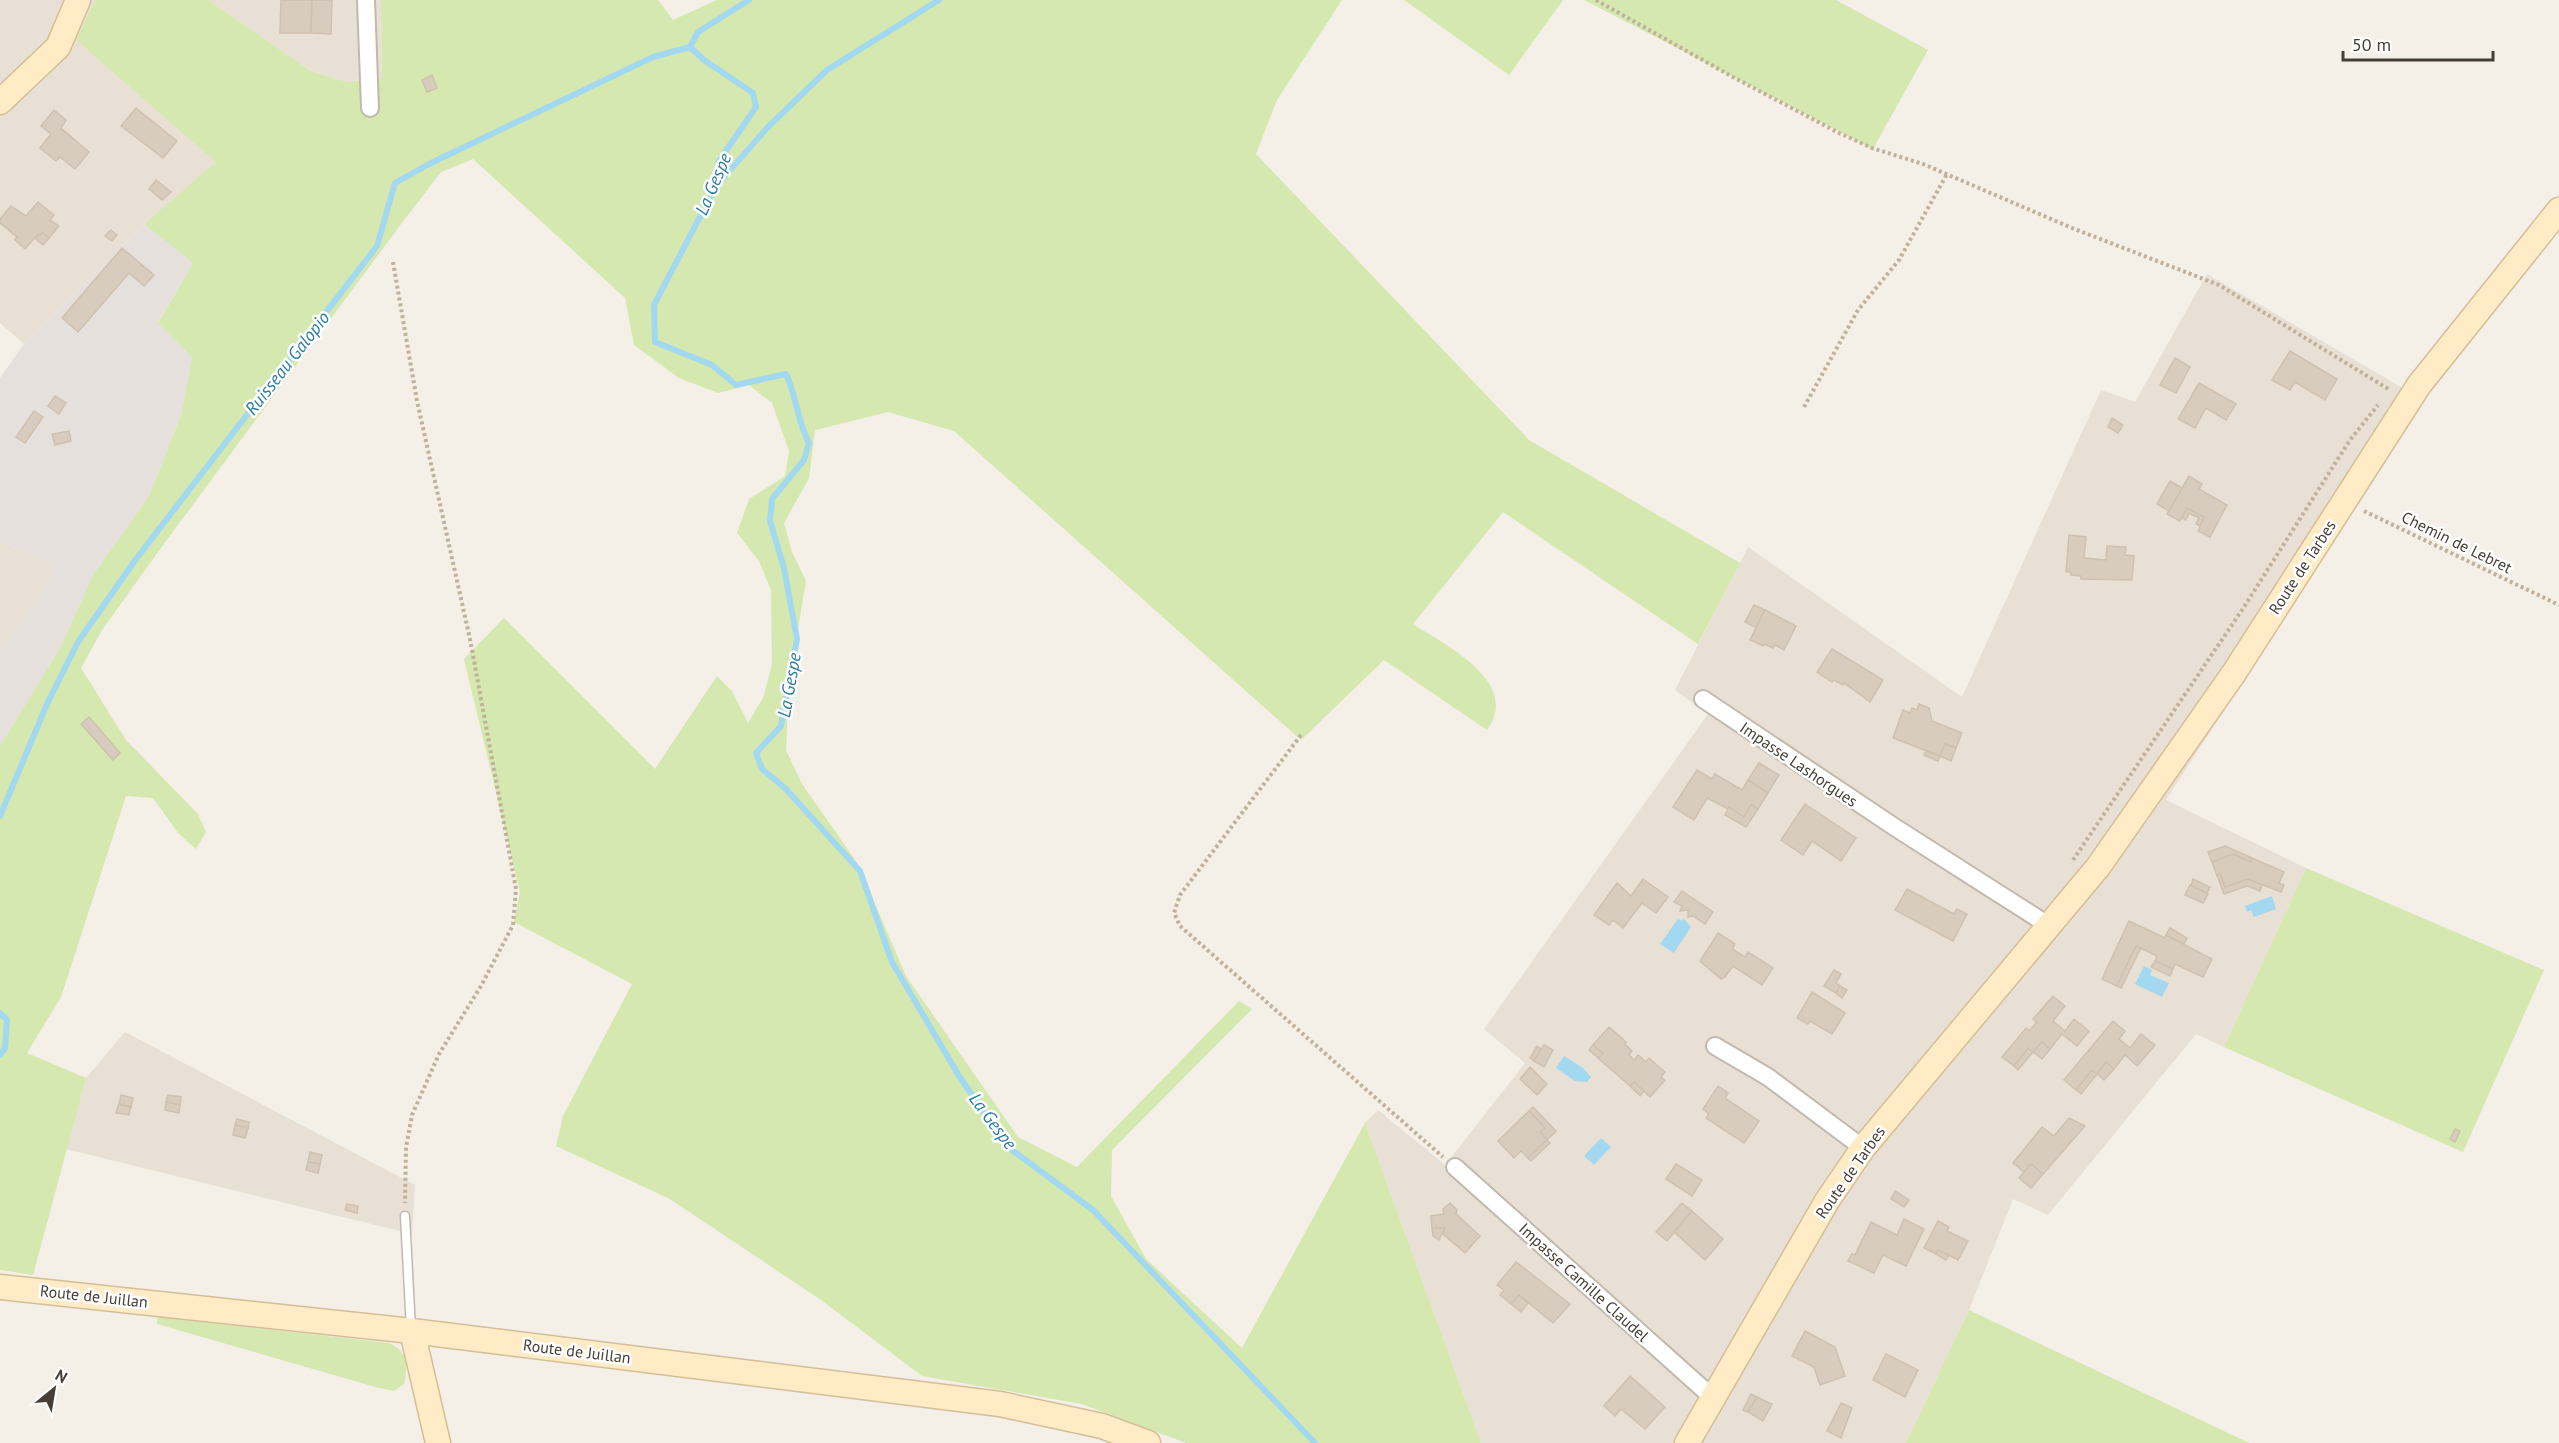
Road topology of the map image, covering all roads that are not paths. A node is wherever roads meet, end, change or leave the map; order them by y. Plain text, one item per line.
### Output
1 (78, 0) edge
2 (366, 0) edge
3 (0, 102) edge
4 (370, 108) dead end
5 (2559, 210) edge
6 (1703, 699) dead end
7 (2048, 925) junction
8 (1715, 1046) dead end
9 (1863, 1148) junction
10 (1455, 1167) road end
11 (405, 1216) road end
12 (0, 1287) edge
13 (412, 1331) junction
14 (1712, 1397) junction
15 (438, 1443) edge
16 (1148, 1443) edge
17 (1687, 1443) edge

1 - 3 street
2 - 4 street
5 - 7 street, Route de Tarbes
6 - 7 street, Impasse Lashorgues
7 - 9 street, Route de Tarbes
8 - 9 street
9 - 14 street, Route de Tarbes
10 - 14 street, Impasse Camille Claudel
11 - 13 lane
12 - 13 street, Route de Juillan
13 - 15 street
13 - 16 street, Route de Juillan
14 - 17 street, Route de Tarbes

